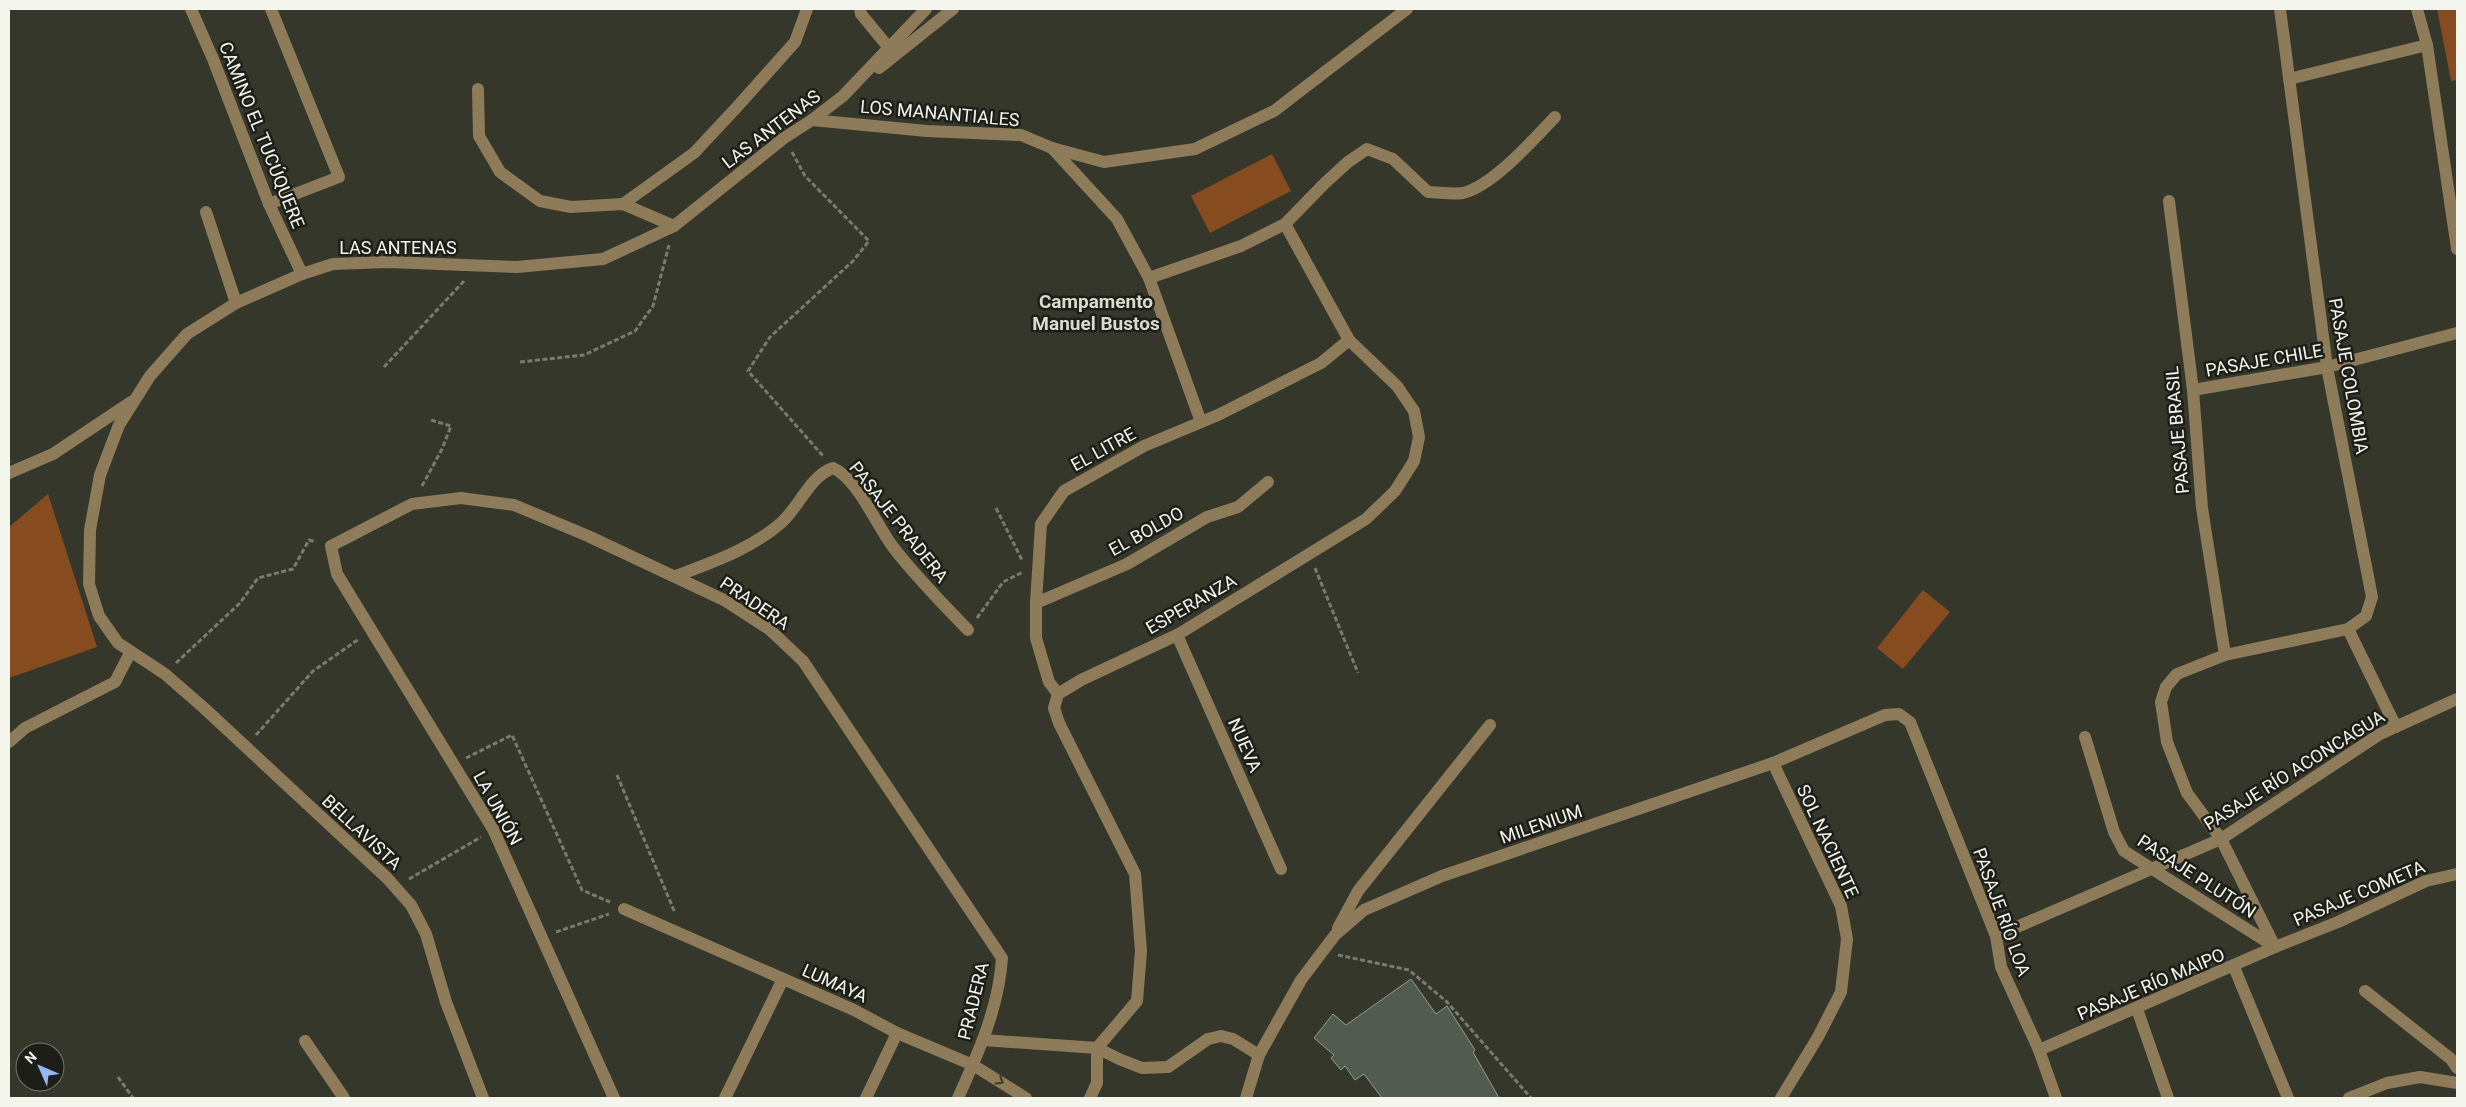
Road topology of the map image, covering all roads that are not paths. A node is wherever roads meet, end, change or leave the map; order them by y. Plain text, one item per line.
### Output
1 (191, 9) edge
2 (271, 9) edge
3 (807, 9) edge
4 (860, 9) edge
5 (926, 9) edge
6 (954, 9) edge
7 (1407, 9) edge
8 (2280, 9) edge
9 (2417, 9) edge
10 (2427, 45) junction
11 (889, 48) junction
12 (2289, 79) junction
13 (478, 89) dead end
14 (843, 96) junction
15 (1555, 117) dead end
16 (812, 120) junction
17 (1052, 148) junction
18 (2169, 201) dead end
19 (269, 204) junction
20 (623, 204) junction
21 (206, 212) dead end
22 (1285, 224) junction
23 (674, 226) junction
24 (2457, 249) edge
25 (302, 274) junction
26 (1149, 278) junction
27 (236, 303) junction
28 (2457, 333) edge
29 (1349, 340) junction
30 (2327, 367) junction
31 (2193, 390) junction
32 (136, 400) junction
33 (1201, 422) junction
34 (9, 472) edge
35 (1268, 482) dead end
36 (331, 546) joint
37 (676, 576) junction
38 (1036, 603) junction
39 (2348, 628) junction
40 (968, 630) road end
41 (1177, 635) junction
42 (130, 653) junction
43 (2225, 654) junction
44 (1058, 694) junction
45 (2457, 699) edge
46 (1899, 714) joint
47 (1490, 725) dead end
48 (2396, 727) junction
49 (2085, 737) dead end
50 (9, 742) edge
51 (1773, 763) junction
52 (2221, 839) junction
53 (1282, 868) dead end
54 (2149, 869) junction
55 (2457, 874) edge
56 (624, 909) road end
57 (1335, 935) junction
58 (1996, 936) junction
59 (2275, 947) junction
60 (2234, 967) junction
61 (783, 979) junction
62 (2365, 991) dead end
63 (2137, 1009) junction
64 (897, 1033) junction
65 (983, 1040) junction
66 (305, 1041) dead end
67 (1098, 1048) junction
68 (2039, 1050) junction
69 (1259, 1055) junction
70 (973, 1065) junction
71 (2457, 1068) edge
72 (2457, 1083) edge
73 (344, 1098) edge
74 (483, 1098) edge
75 (614, 1098) edge
76 (725, 1098) edge
77 (866, 1098) edge
78 (958, 1098) edge
79 (1026, 1098) edge
80 (1090, 1098) edge
81 (1246, 1098) edge
82 (1781, 1098) edge
83 (2056, 1098) edge
84 (2168, 1098) edge
85 (2288, 1098) edge
86 (2349, 1098) edge

1 - 19 street, CAMINO EL TUCÚQUERE
2 - 19 street
3 - 20 street
4 - 11 street
5 - 11 street, LAS ANTENAS
6 - 14 street, LAS ANTENAS
7 - 17 street, LOS MANANTIALES
8 - 12 street, PASAJE COLOMBIA
9 - 10 street
10 - 12 street
10 - 24 street
11 - 14 street, LAS ANTENAS
12 - 30 street, PASAJE COLOMBIA
13 - 20 street
14 - 16 street, LAS ANTENAS
15 - 22 street
16 - 17 street, LOS MANANTIALES
16 - 23 street, LAS ANTENAS
17 - 26 street
18 - 31 street, PASAJE BRASIL
19 - 25 street, CAMINO EL TUCÚQUERE
20 - 23 street
21 - 27 street
22 - 26 street
22 - 29 street, ESPERANZA
23 - 25 street, LAS ANTENAS
25 - 27 street, LAS ANTENAS
26 - 33 street
27 - 32 street, LAS ANTENAS
28 - 30 street, PASAJE CHILE
29 - 33 street, EL LITRE
29 - 41 street, ESPERANZA
30 - 31 street, PASAJE CHILE
30 - 39 street, PASAJE COLOMBIA
31 - 43 street, PASAJE BRASIL
32 - 34 street
32 - 42 street, LAS ANTENAS
33 - 38 street, EL LITRE
35 - 38 street, EL BOLDO
36 - 37 street, PRADERA
36 - 75 street, LA UNIÓN
37 - 40 street, PASAJE PRADERA
37 - 65 street, PRADERA
38 - 44 street, EL LITRE
39 - 43 street
39 - 48 street
41 - 44 street, ESPERANZA
41 - 53 street, NUEVA
42 - 50 street
42 - 74 street, BELLAVISTA
43 - 52 street
44 - 67 street
45 - 48 street, PASAJE RÍO ACONCAGUA
46 - 51 street, MILENIUM
46 - 58 street, PASAJE RÍO LOA
47 - 57 street
48 - 52 street, PASAJE RÍO ACONCAGUA
49 - 54 street, PASAJE PLUTÓN
51 - 57 street, MILENIUM
51 - 82 street, SOL NACIENTE
52 - 54 street, PASAJE RÍO ACONCAGUA
52 - 59 street
54 - 58 street, PASAJE RÍO ACONCAGUA
54 - 59 street, PASAJE PLUTÓN
55 - 59 street, PASAJE COMETA
56 - 61 street, LUMAYA
57 - 69 street, MILENIUM
58 - 68 street, PASAJE RÍO LOA
59 - 60 street, PASAJE RÍO MAIPO
60 - 63 street, PASAJE RÍO MAIPO
60 - 85 street
61 - 64 street, LUMAYA
61 - 76 street
62 - 71 street
63 - 68 street, PASAJE RÍO MAIPO
63 - 84 street
64 - 70 street, LUMAYA
64 - 77 street
65 - 67 street
65 - 70 street, PRADERA
66 - 73 street
67 - 69 street
67 - 80 street
68 - 83 street, PASAJE RÍO LOA
69 - 81 street, MILENIUM
70 - 78 street, PRADERA
70 -> 79 street, LUMAYA
72 - 86 street

